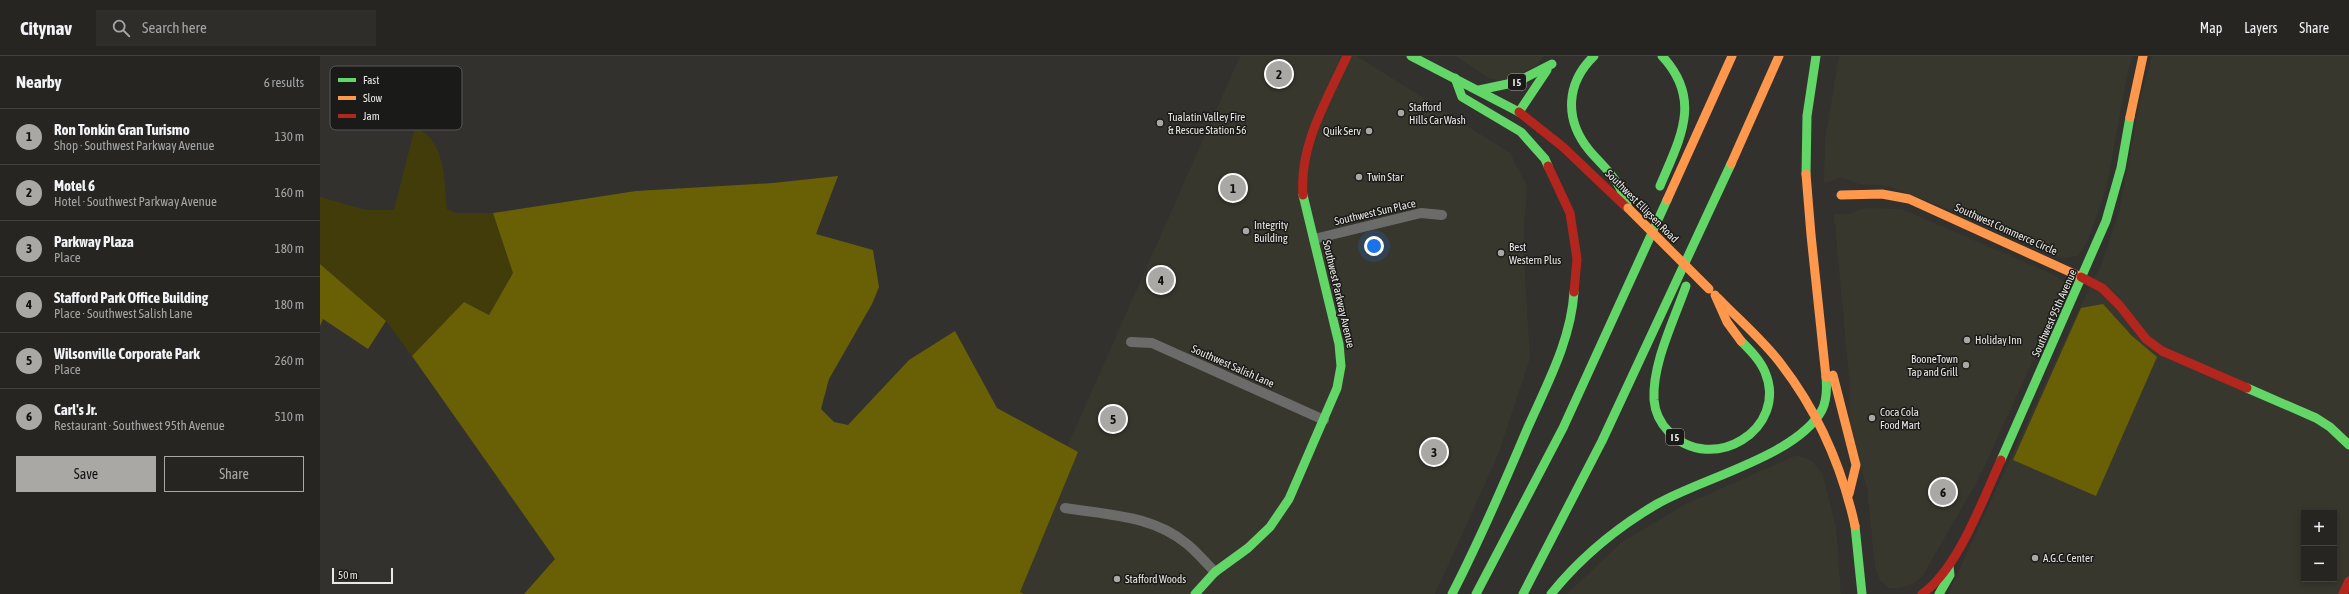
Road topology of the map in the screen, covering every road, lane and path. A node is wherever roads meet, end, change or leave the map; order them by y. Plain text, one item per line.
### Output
1 (1347, 56) edge
2 (1411, 56) edge
3 (1560, 56) edge
4 (1594, 56) edge
5 (1662, 56) edge
6 (1732, 56) edge
7 (1779, 56) edge
8 (1816, 56) edge
9 (2143, 56) edge
10 (1552, 64) junction
11 (1455, 78) junction
12 (1479, 90) junction
13 (1519, 112) junction
14 (1841, 195) dead end
15 (1656, 196) dead end
16 (1628, 208) junction
17 (1712, 208) junction
18 (1442, 215) dead end
19 (1648, 216) dead end
20 (1314, 239) junction
21 (2082, 278) junction
22 (1712, 292) junction
23 (1610, 324) junction
24 (1824, 338) junction
25 (1131, 342) dead end
26 (1818, 418) junction
27 (1324, 420) junction
28 (2349, 445) edge
29 (1849, 494) junction
30 (1065, 508) dead end
31 (1949, 566) junction
32 (1215, 572) junction
33 (2349, 581) edge
34 (1946, 590) edge
35 (1195, 594) edge
36 (1452, 594) edge
37 (1476, 594) edge
38 (1523, 594) edge
39 (1551, 594) edge
40 (1862, 594) edge
41 (1922, 594) edge
42 (1939, 594) edge
43 (2344, 594) edge

1 - 20 main road, Southwest Parkway Avenue
2 - 11 main road, Southwest Elligsen Road
3 - 10 main road, I 5
4 - 16 main road
5 - 15 main road
6 - 23 main road
7 - 17 main road, I 5
8 - 24 main road
9 - 21 main road, Southwest 95th Avenue
10 - 12 main road, I 5
10 - 13 main road, I 5
11 - 12 main road, Southwest Elligsen Road
11 - 36 main road
12 - 13 main road, Southwest Elligsen Road
13 - 16 main road, Southwest Elligsen Road
14 - 21 main road, Southwest Commerce Circle
16 - 22 main road, Southwest Elligsen Road, bridge
17 - 22 main road, I 5
17 - 38 main road, I 5
18 - 20 street, Southwest Sun Place
19 - 23 main road
20 - 27 main road, Southwest Parkway Avenue
21 - 28 main road, Southwest Commerce Circle
21 - 31 main road, Southwest 95th Avenue
22 - 26 main road, Southwest Elligsen Road
23 - 37 main road
24 - 26 main road
24 - 29 main road
25 - 27 street, Southwest Salish Lane
26 - 29 main road, Southwest Elligsen Road
26 - 39 main road
27 - 32 main road, Southwest Parkway Avenue
29 - 40 main road, Southwest Elligsen Road
30 - 32 street
31 - 34 main road, Southwest 95th Avenue
31 - 41 main road, Southwest 95th Avenue
32 - 35 main road, Southwest Parkway Avenue
33 - 43 main road
34 - 42 main road, Southwest 95th Avenue

